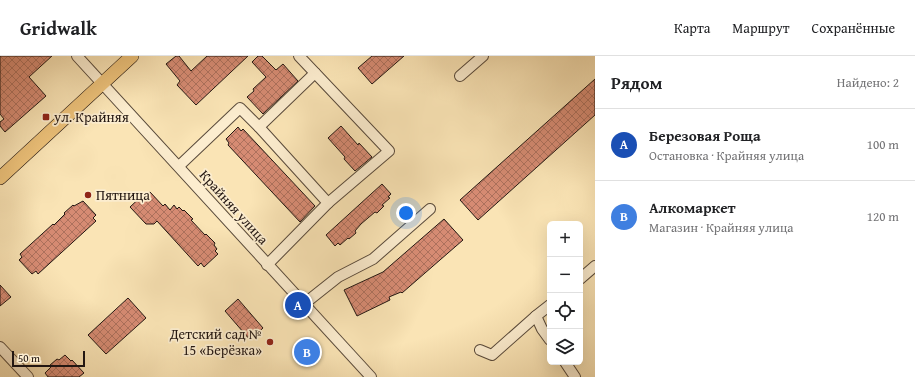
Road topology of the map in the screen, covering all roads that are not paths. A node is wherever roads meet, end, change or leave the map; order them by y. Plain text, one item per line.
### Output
1 (77, 56) edge
2 (132, 56) edge
3 (299, 56) edge
4 (483, 56) edge
5 (315, 73) junction
6 (460, 76) dead end
7 (103, 83) junction
8 (259, 127) junction
9 (179, 166) junction
10 (0, 178) edge
11 (328, 203) junction
12 (430, 209) dead end
13 (267, 265) junction
14 (594, 268) edge
15 (583, 277) edge
16 (304, 304) junction
17 (547, 307) edge
18 (536, 316) junction
19 (547, 336) edge
20 (0, 347) edge
21 (480, 350) dead end
22 (567, 365) edge
23 (28, 377) edge
24 (371, 377) edge
25 (576, 377) edge

1 - 7 street, Крайняя улица
2 - 7 main road
3 - 5 street
4 - 6 street
5 - 8 street
5 - 11 street
7 - 9 street, Крайняя улица
7 - 10 main road
8 - 9 street
8 - 11 street
9 - 13 street, Крайняя улица
11 - 13 street
12 - 16 street
13 - 16 street, Крайняя улица
14 - 15 street
16 - 24 street, Крайняя улица
17 - 18 street
18 - 19 street
18 - 21 street
20 - 23 street
22 - 25 street

